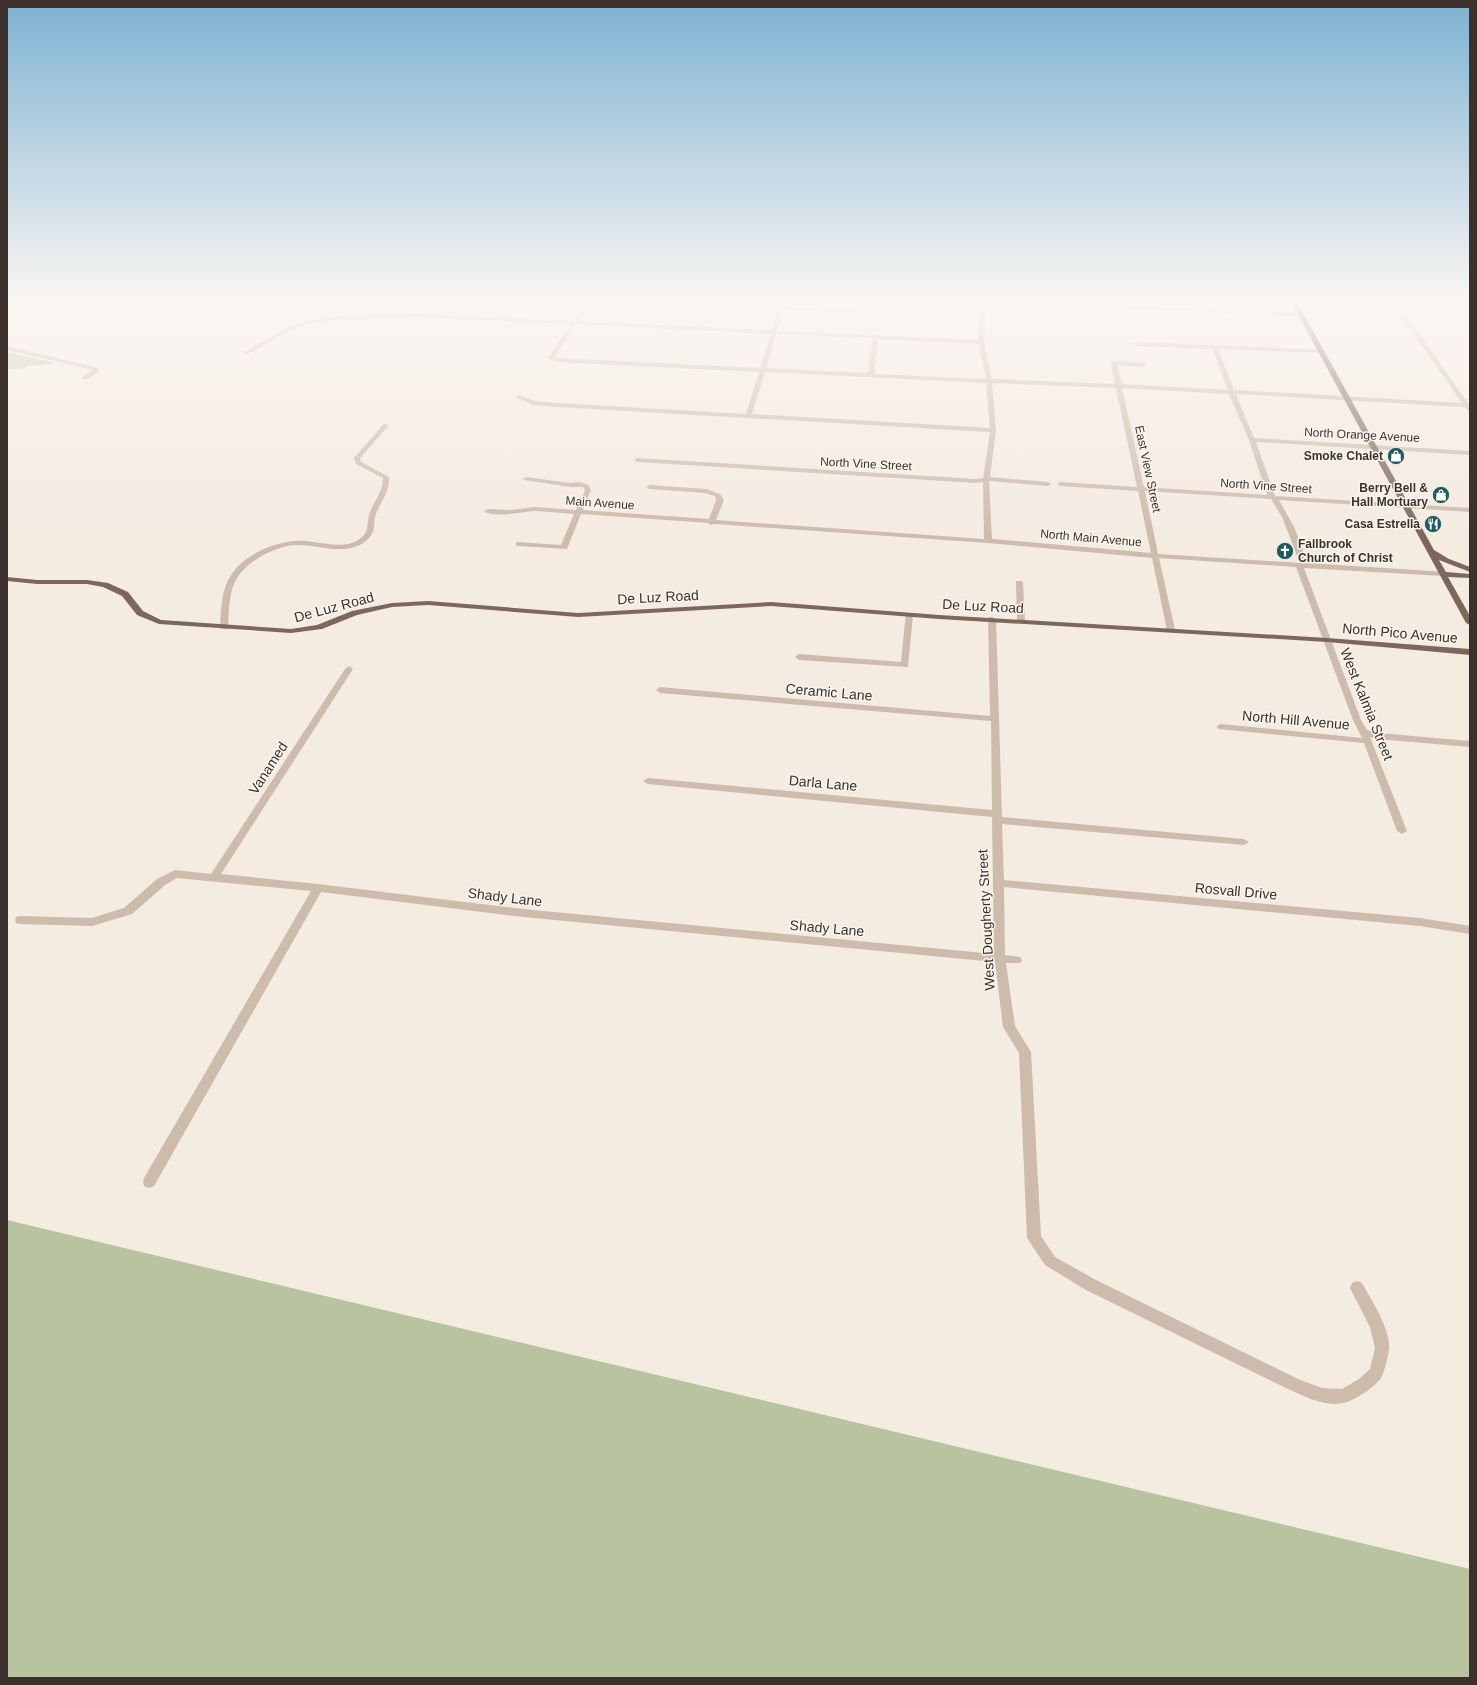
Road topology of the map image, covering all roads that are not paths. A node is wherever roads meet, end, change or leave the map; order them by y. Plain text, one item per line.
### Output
1 (760, 379) edge
2 (949, 379) edge
3 (1117, 379) edge
4 (1226, 379) edge
5 (1336, 379) edge
6 (1448, 379) edge
7 (989, 380) junction
8 (1119, 386) junction
9 (1233, 392) junction
10 (520, 397) dead end
11 (1347, 399) junction
12 (1468, 408) edge
13 (748, 416) junction
14 (386, 425) dead end
15 (993, 430) junction
16 (1252, 440) junction
17 (1374, 447) junction
18 (1470, 453) edge
19 (637, 460) dead end
20 (526, 479) dead end
21 (986, 479) junction
22 (1048, 484) dead end
23 (1060, 484) dead end
24 (649, 487) dead end
25 (1141, 489) junction
26 (1274, 498) junction
27 (1406, 506) junction
28 (1470, 510) edge
29 (488, 511) dead end
30 (579, 512) junction
31 (711, 523) junction
32 (988, 542) junction
33 (518, 544) dead end
34 (1430, 551) junction
35 (1156, 556) junction
36 (1302, 565) junction
37 (1470, 570) edge
38 (1443, 574) junction
39 (1470, 576) edge
40 (7, 580) edge
41 (1019, 583) dead end
42 (909, 615) junction
43 (992, 619) junction
44 (1021, 621) junction
45 (1470, 624) edge
46 (224, 626) junction
47 (1172, 630) junction
48 (1327, 640) junction
49 (1470, 652) edge
50 (799, 657) dead end
51 (349, 669) dead end
52 (660, 690) dead end
53 (995, 719) junction
54 (1221, 727) dead end
55 (1364, 732) junction
56 (1368, 741) junction
57 (1470, 744) edge
58 (648, 781) dead end
59 (996, 817) junction
60 (1402, 831) dead end
61 (1244, 842) dead end
62 (221, 878) junction
63 (998, 883) junction
64 (318, 888) junction
65 (20, 920) dead end
66 (1470, 930) edge
67 (1000, 958) junction
68 (1016, 960) dead end
69 (149, 1182) dead end
70 (1357, 1288) dead end

1 - 13 street
2 - 7 street
3 - 8 street, East View Street
4 - 9 street, West Kalmia Street
5 - 11 main road
6 - 12 street
7 - 8 street
7 - 15 street
8 - 9 street
8 - 25 street, East View Street
9 - 11 street
9 - 16 street, West Kalmia Street
10 - 13 street
11 - 12 street
11 - 17 main road
13 - 15 street
14 - 46 street
15 - 21 street
16 - 17 street, North Orange Avenue
16 - 26 street, West Kalmia Street
17 - 18 street, North Orange Avenue
17 - 27 main road
19 - 21 street, North Vine Street
20 - 30 street
21 - 22 street, North Vine Street
21 - 32 street
23 - 25 street, North Vine Street
24 - 31 street
25 - 26 street, North Vine Street
25 - 35 street, East View Street
26 - 27 street, North Vine Street
26 - 36 street, West Kalmia Street
27 - 28 street, North Vine Street
27 - 34 main road
29 - 30 street, Main Avenue
30 - 31 street, Main Avenue
30 - 33 street
31 - 32 street, North Main Avenue
32 - 35 street, North Main Avenue
34 - 37 main road
34 - 38 main road
35 - 36 street, North Main Avenue
35 - 47 street, East View Street
36 - 38 street, North Main Avenue
36 - 48 street, West Kalmia Street
38 - 39 main road, North Main Avenue
38 - 45 main road
40 - 46 main road, De Luz Road
41 - 44 street
42 - 43 main road, De Luz Road
42 - 46 main road, De Luz Road
42 - 50 street
43 - 44 main road, De Luz Road
43 - 53 street, West Dougherty Street
44 - 47 main road, De Luz Road
47 - 48 main road, De Luz Road
48 - 49 main road, North Pico Avenue
48 - 55 street, West Kalmia Street
51 - 62 street, Vanamed
52 - 53 street, Ceramic Lane
53 - 59 street, West Dougherty Street
54 - 56 street, North Hill Avenue
55 - 56 street, West Kalmia Street
55 - 57 street, North Hill Avenue
56 - 60 street, West Kalmia Street
58 - 59 street, Darla Lane
59 - 61 street, Darla Lane
59 - 63 street, West Dougherty Street
62 - 64 street, Shady Lane
62 - 65 street, Shady Lane
63 - 66 street, Rosvall Drive
63 - 67 street, West Dougherty Street
64 - 67 street, Shady Lane
64 - 69 street
67 - 68 street, Shady Lane
67 - 70 street, West Dougherty Street

